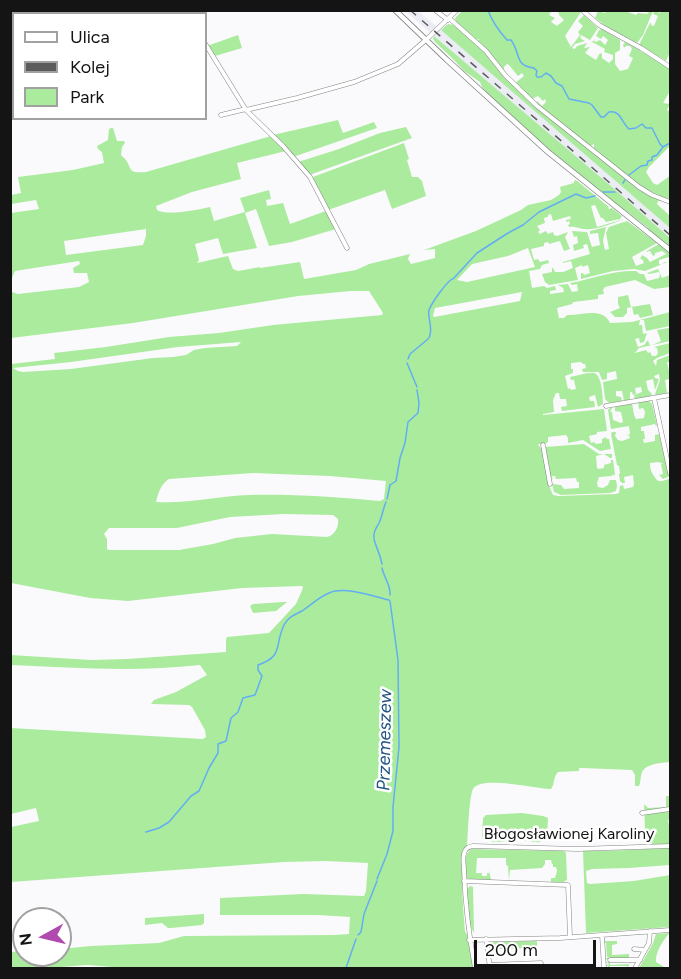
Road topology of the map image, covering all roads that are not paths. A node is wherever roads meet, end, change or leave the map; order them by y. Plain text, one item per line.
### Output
1 (395, 10) edge
2 (435, 10) edge
3 (457, 10) edge
4 (582, 10) edge
5 (448, 19) junction
6 (425, 40) junction
7 (207, 47) edge
8 (670, 66) edge
9 (246, 109) junction
10 (221, 115) dead end
11 (670, 202) edge
12 (347, 248) dead end
13 (670, 250) edge
14 (670, 395) edge
15 (654, 398) junction
16 (606, 406) dead end
17 (543, 445) dead end
18 (670, 473) edge
19 (550, 484) dead end
20 (670, 809) edge
21 (642, 813) dead end
22 (670, 846) edge
23 (464, 881) junction
24 (670, 930) edge
25 (650, 931) junction
26 (602, 935) junction
27 (570, 937) junction
28 (486, 939) junction
29 (469, 940) junction
30 (634, 949) dead end
31 (645, 950) junction
32 (610, 960) dead end
33 (640, 960) junction
34 (541, 963) dead end
35 (489, 967) edge
36 (475, 969) edge
37 (604, 969) edge
38 (635, 969) edge

1 - 6 street
2 - 5 street
3 - 5 street
4 - 8 street
5 - 6 street
5 - 11 street
6 - 9 street
6 - 13 street
7 - 9 street
9 - 10 street
9 - 12 street
14 - 15 street
15 - 16 street
15 - 18 street
17 - 19 street
20 - 21 street
22 - 23 street, Błogosławionej Karoliny
23 - 27 street
23 - 29 street
24 - 25 street
25 - 26 street
25 - 31 street
26 - 27 street
26 - 37 street
27 - 28 street
28 - 29 street
28 - 35 street
29 - 36 street
30 - 31 street
31 - 33 street
32 - 33 street
33 - 38 street
34 - 35 street

